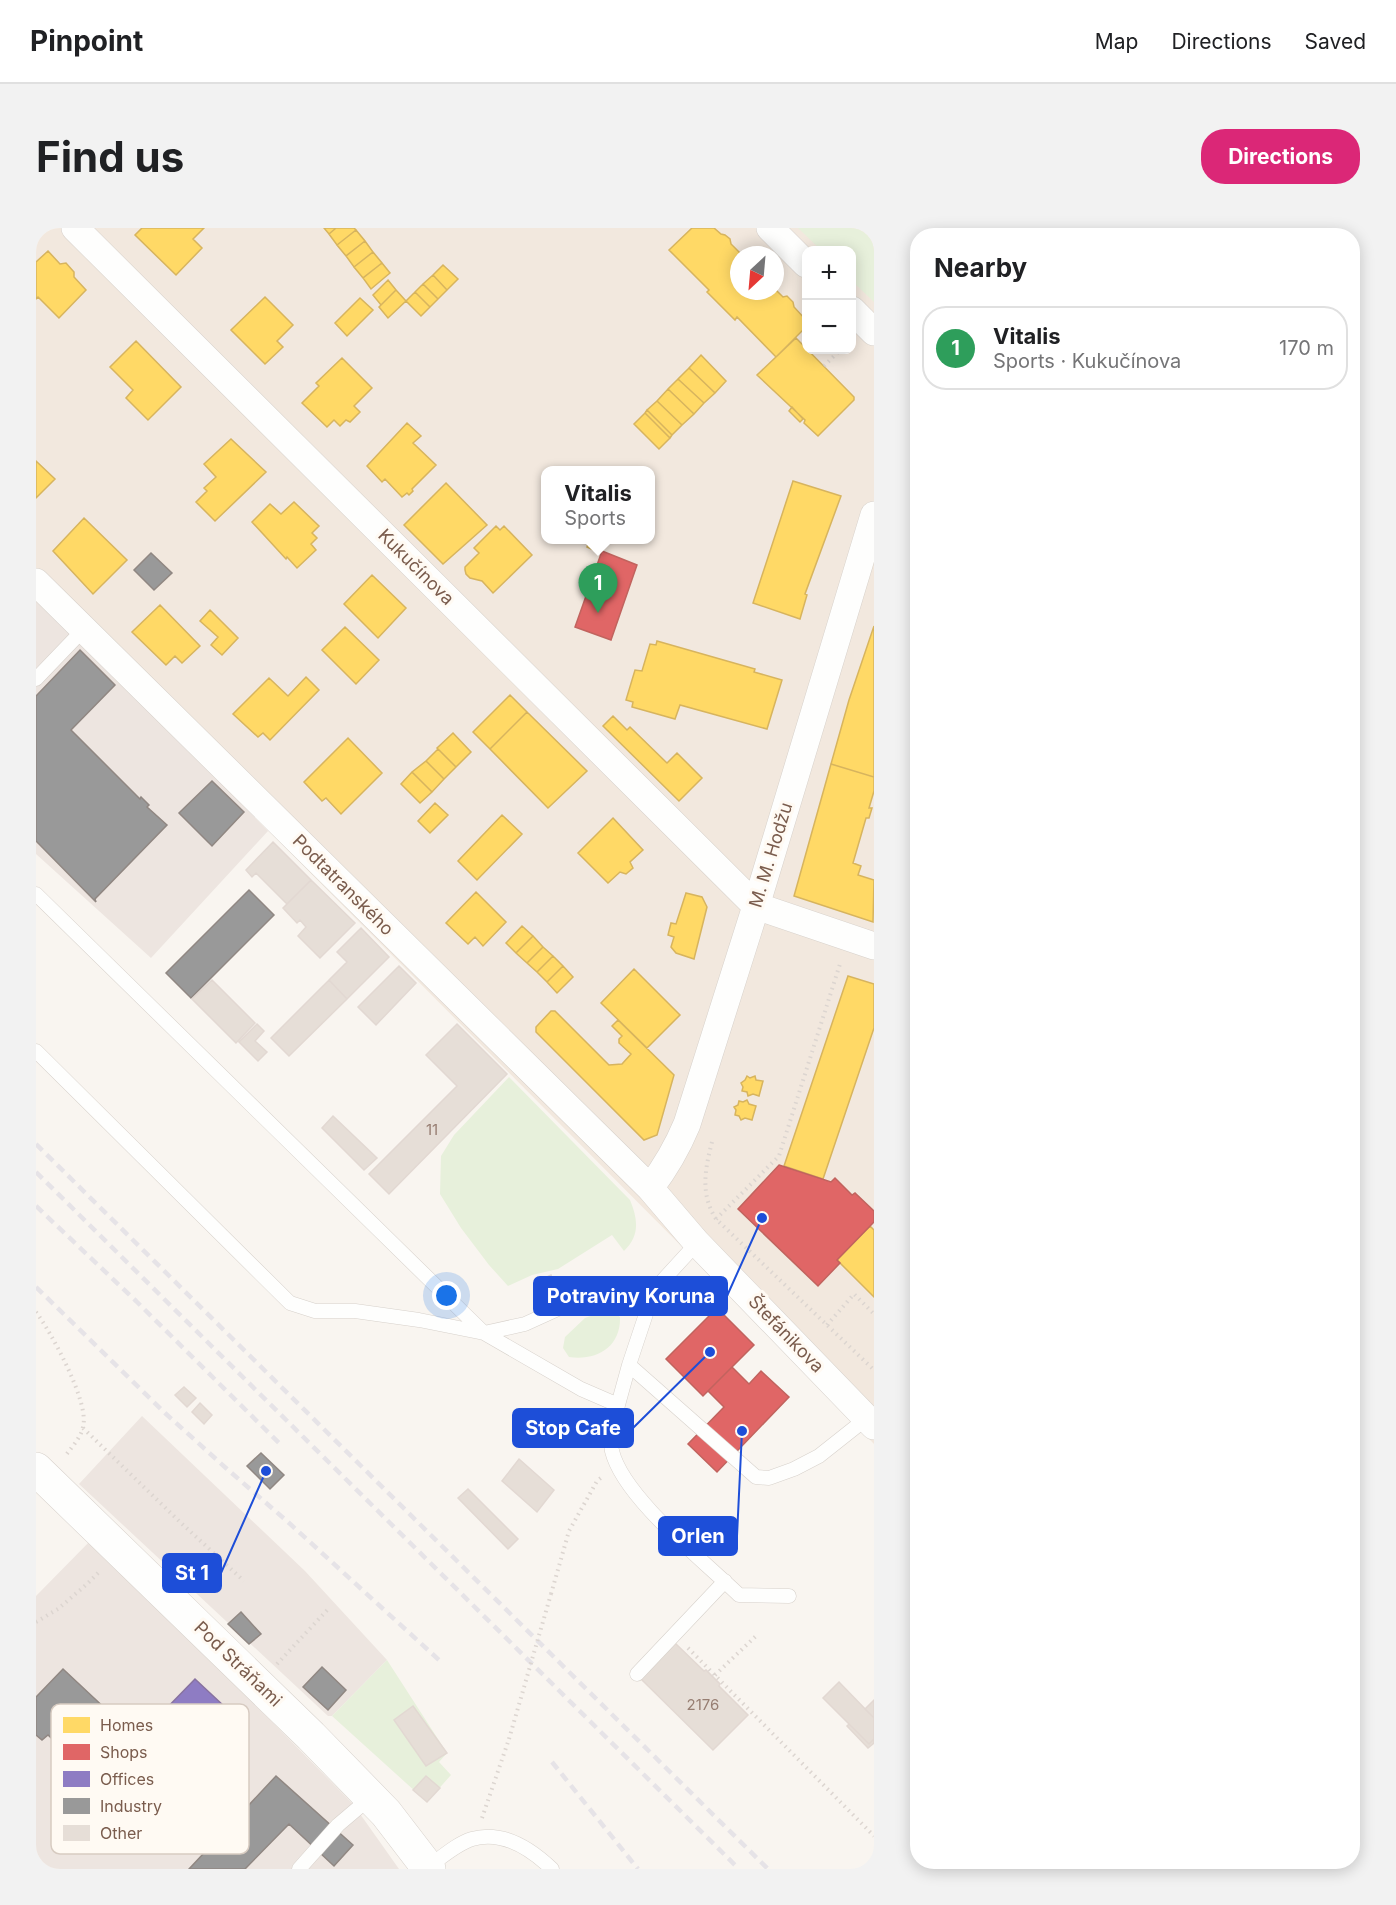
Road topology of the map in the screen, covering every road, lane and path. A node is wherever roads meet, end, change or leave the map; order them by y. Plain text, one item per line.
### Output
1 (75, 228) edge
2 (770, 228) edge
3 (802, 259) edge
4 (856, 314) edge
5 (874, 332) edge
6 (836, 354) edge
7 (824, 366) dead end
8 (874, 515) edge
9 (36, 582) edge
10 (84, 629) junction
11 (36, 679) edge
12 (36, 894) edge
13 (756, 906) junction
14 (874, 946) edge
15 (843, 957) dead end
16 (36, 1051) edge
17 (715, 1131) dead end
18 (650, 1188) junction
19 (716, 1219) junction
20 (697, 1243) junction
21 (654, 1290) junction
22 (36, 1312) edge
23 (874, 1314) edge
24 (827, 1325) junction
25 (484, 1333) junction
26 (628, 1365) junction
27 (874, 1370) edge
28 (618, 1405) junction
29 (870, 1422) edge
30 (83, 1428) junction
31 (617, 1467) junction
32 (42, 1474) edge
33 (119, 1549) junction
34 (244, 1581) dead end
35 (725, 1581) junction
36 (789, 1596) dead end
37 (330, 1607) dead end
38 (36, 1622) edge
39 (674, 1635) junction
40 (756, 1636) dead end
41 (637, 1674) dead end
42 (714, 1675) junction
43 (258, 1684) junction
44 (371, 1797) junction
45 (488, 1804) dead end
46 (874, 1836) edge
47 (429, 1868) edge
48 (298, 1869) edge
49 (552, 1869) edge

1 - 13 street, Kukučínova
2 - 3 street
4 - 5 street
6 - 7 path
8 - 13 street, M. M. Hodžu
9 - 10 street, Podtatranského
10 - 11 lane
10 - 18 street, Podtatranského
12 - 25 lane
13 - 14 street
13 - 18 street, M. M. Hodžu
15 - 19 path
16 - 25 lane
17 - 19 path
18 - 20 street, Štefánikova
19 - 24 path
20 - 21 lane
20 - 29 street, Štefánikova
21 - 25 lane
21 - 26 lane
22 - 30 path
23 - 24 path
24 - 27 path
25 - 28 lane
26 - 28 lane
26 - 29 lane
28 - 31 lane
30 - 32 path
30 - 34 path
31 - 35 lane
31 - 45 path, bridge
32 - 33 street, Pod Stráňami
33 - 38 path
33 - 43 street, Pod Stráňami
35 - 36 lane
35 - 39 lane
37 - 43 path
39 - 41 lane
39 - 42 path
40 - 42 path
42 - 46 path
43 - 44 street, Pod Stráňami
44 - 47 street, Pod Stráňami
44 - 48 lane
47 - 49 lane

